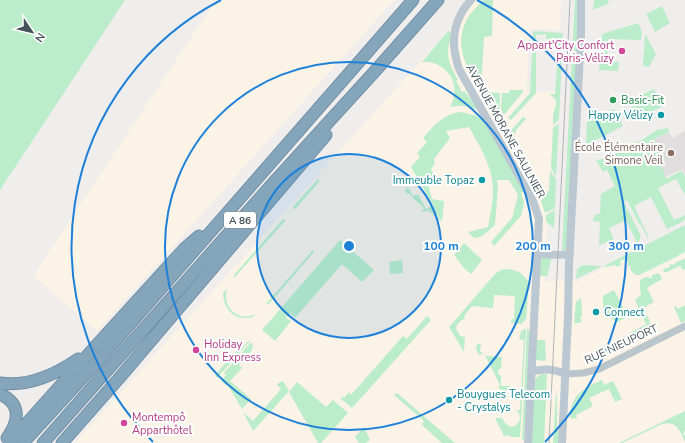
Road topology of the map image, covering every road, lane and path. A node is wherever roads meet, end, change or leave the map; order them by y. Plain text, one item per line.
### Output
1 (413, 0) edge
2 (438, 0) edge
3 (471, 0) edge
4 (582, 0) edge
5 (376, 70) junction
6 (233, 206) junction
7 (537, 253) junction
8 (570, 253) junction
9 (166, 324) junction
10 (685, 326) edge
11 (93, 349) junction
12 (531, 372) junction
13 (565, 374) junction
14 (0, 383) edge
15 (0, 394) edge
16 (3, 443) edge
17 (9, 443) edge
18 (23, 443) edge
19 (43, 443) edge
20 (62, 443) edge
21 (70, 443) edge
22 (528, 443) edge
23 (562, 443) edge

1 - 6 highway, A 86
2 - 5 highway, A 86
3 - 7 main road, AVENUE MORANE SAULNIER
4 - 8 main road
5 - 9 highway
5 - 19 highway, A 86
6 - 11 highway
6 - 18 highway, A 86
7 - 8 main road
7 - 12 main road, AVENUE MORANE SAULNIER
8 - 13 main road
9 - 20 highway
9 - 21 highway
10 - 13 street, RUE NIEUPORT
11 - 14 highway
11 - 17 highway
12 - 13 main road
12 - 22 main road, AVENUE MORANE SAULNIER
13 - 23 main road
15 - 16 highway

